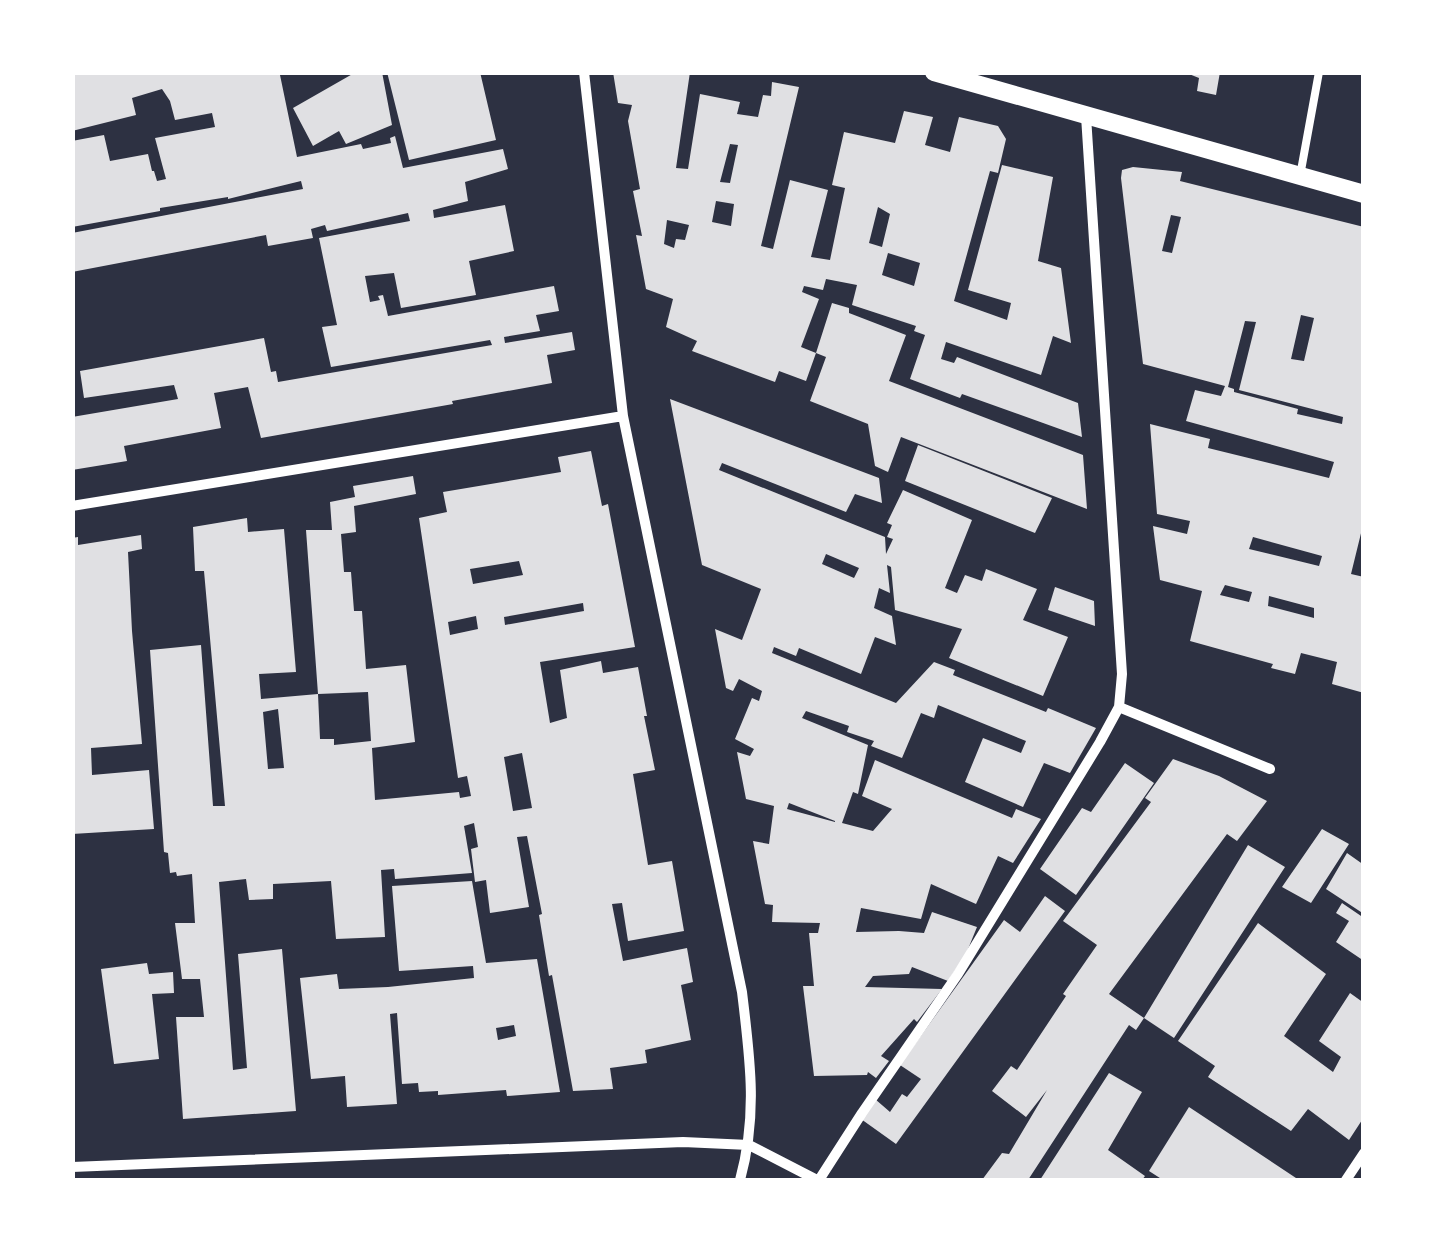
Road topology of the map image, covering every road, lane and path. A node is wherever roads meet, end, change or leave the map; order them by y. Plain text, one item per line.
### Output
1 (584, 72) edge
2 (934, 72) edge
3 (1319, 72) edge
4 (999, 82) edge
5 (1086, 116) junction
6 (1300, 176) junction
7 (1364, 194) edge
8 (623, 416) junction
9 (72, 506) edge
10 (1119, 706) junction
11 (1270, 769) dead end
12 (750, 1146) junction
13 (1364, 1153) edge
14 (72, 1167) edge
15 (740, 1180) edge
16 (818, 1180) edge
17 (1346, 1180) edge

1 - 8 street
2 - 4 street
3 - 6 lane
4 - 5 street
5 - 6 street
5 - 10 street
6 - 7 street
8 - 9 street
8 - 12 street
10 - 11 street
10 - 16 street
12 - 14 street
12 - 15 street
12 - 16 street
13 - 17 street

